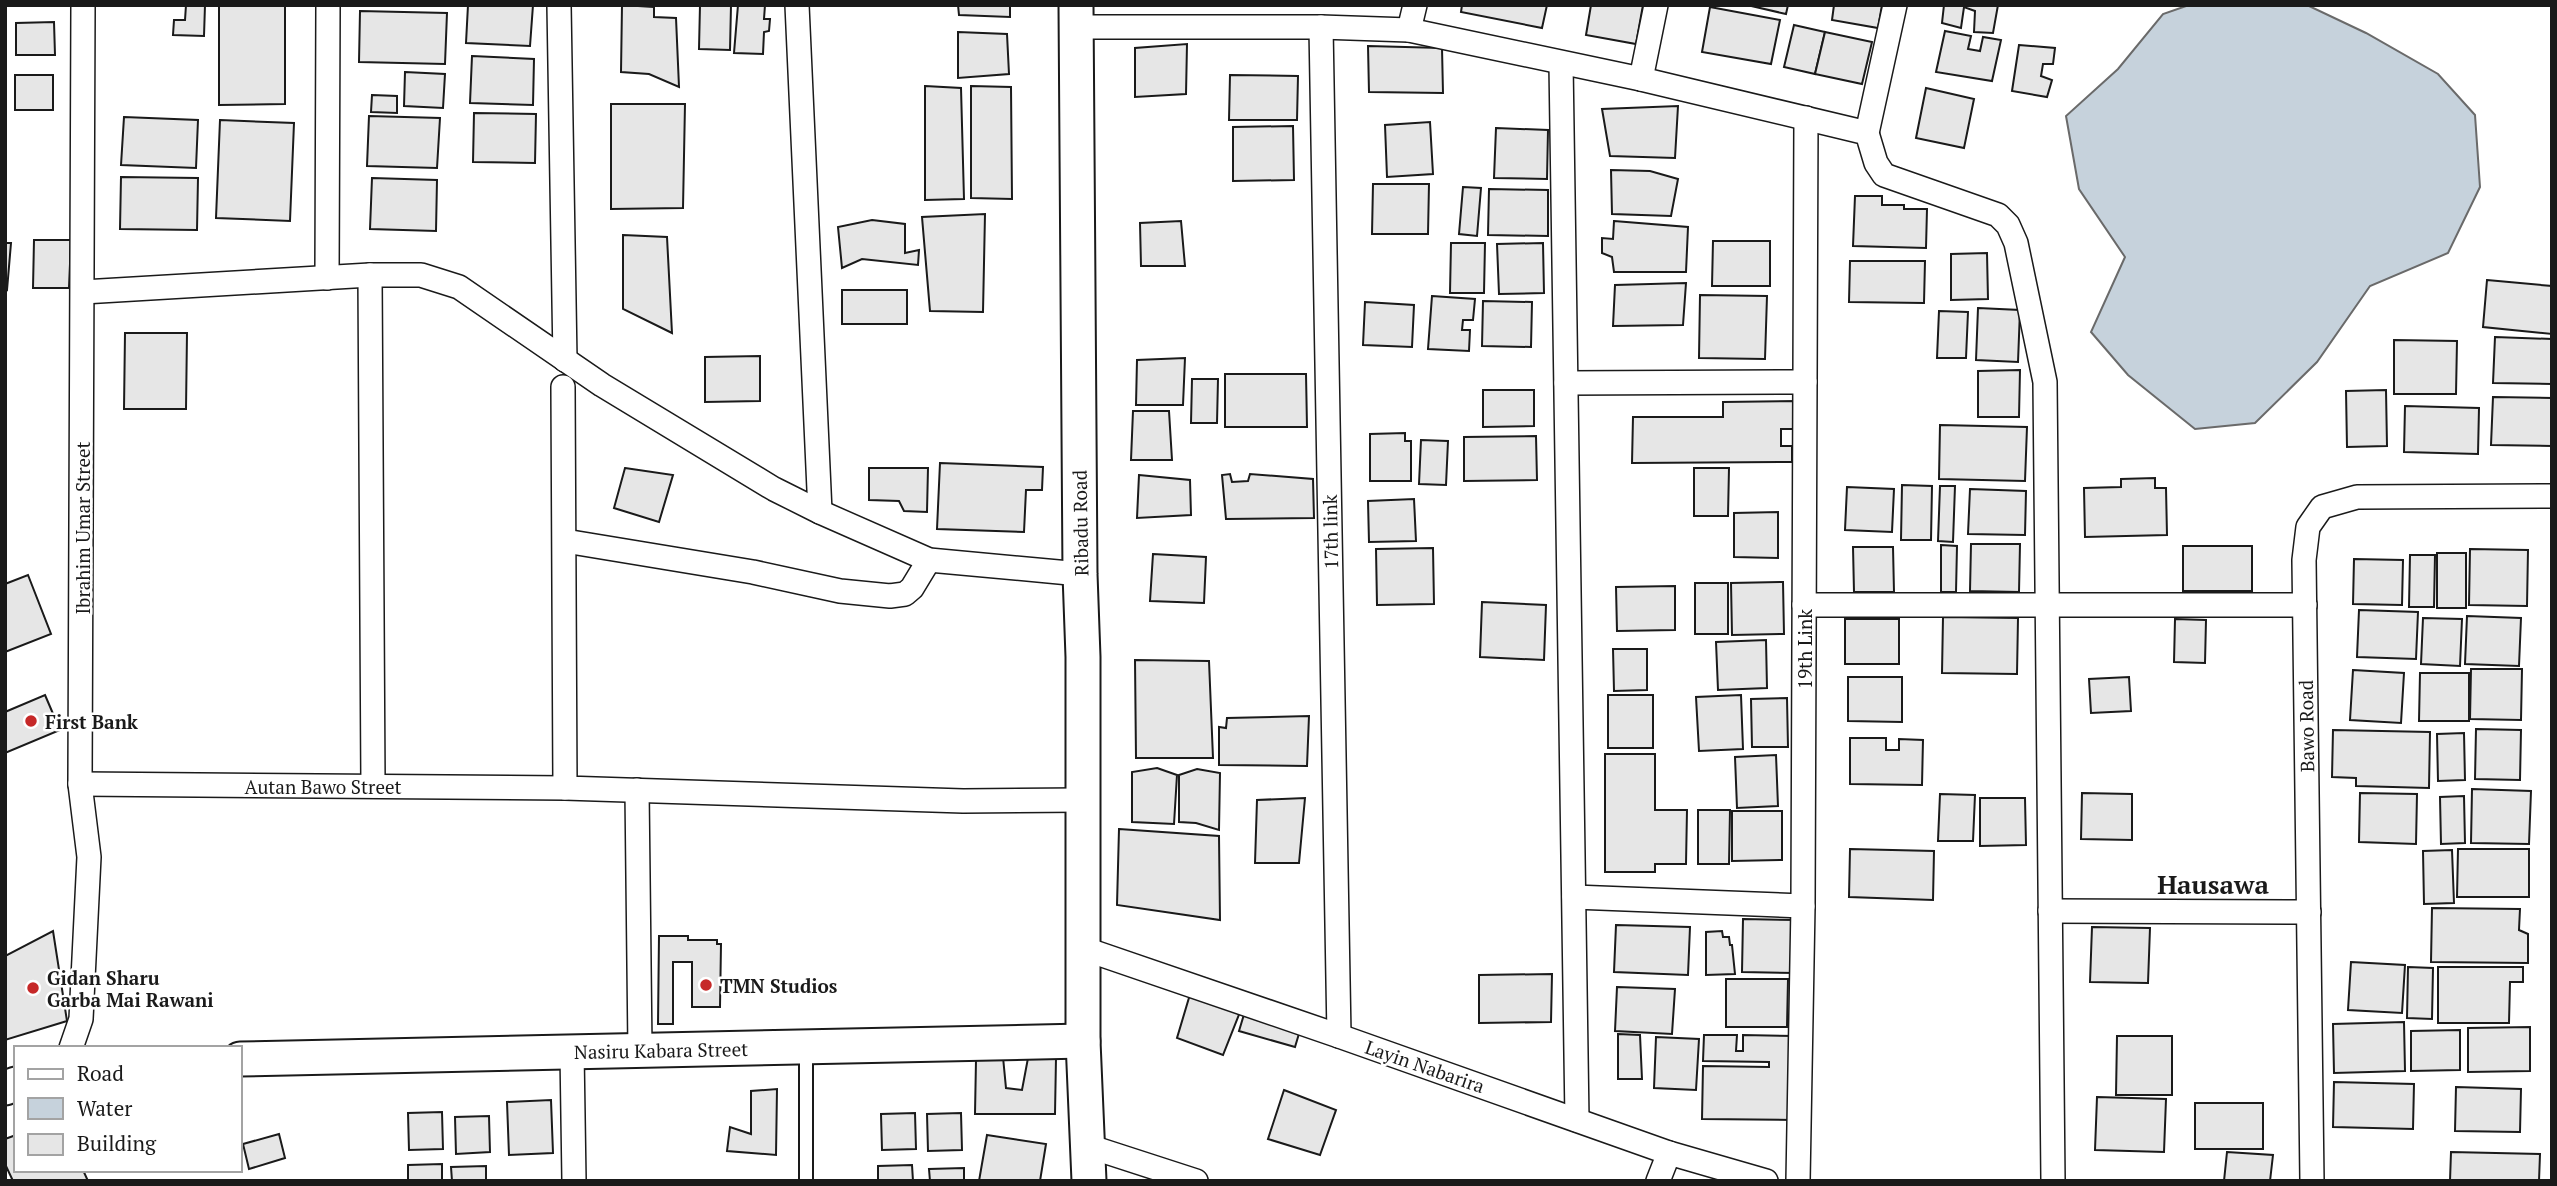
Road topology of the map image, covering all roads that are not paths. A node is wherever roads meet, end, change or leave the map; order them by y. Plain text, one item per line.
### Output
1 (83, 5) edge
2 (328, 5) edge
3 (559, 5) edge
4 (797, 5) edge
5 (1415, 5) edge
6 (1656, 5) edge
7 (1895, 5) edge
8 (1076, 16) edge
9 (1198, 16) edge
10 (1321, 27) junction
11 (1409, 30) junction
12 (1561, 63) junction
13 (1642, 79) junction
14 (1806, 118) junction
15 (1867, 133) junction
16 (370, 275) junction
17 (327, 278) junction
18 (83, 292) junction
19 (565, 360) junction
20 (1805, 382) junction
21 (1566, 383) junction
22 (563, 387) dead end
23 (2552, 496) edge
24 (820, 512) junction
25 (565, 541) junction
26 (929, 560) junction
27 (1080, 575) junction
28 (2047, 603) junction
29 (1804, 605) junction
30 (2305, 605) junction
31 (80, 784) junction
32 (373, 786) junction
33 (565, 788) junction
34 (637, 790) junction
35 (1082, 800) junction
36 (1574, 897) junction
37 (1803, 906) junction
38 (2050, 911) junction
39 (2309, 912) junction
40 (1084, 949) junction
41 (1339, 1036) junction
42 (1083, 1041) junction
43 (72, 1046) edge
44 (806, 1047) junction
45 (640, 1050) junction
46 (572, 1052) junction
47 (242, 1059) edge
48 (1577, 1120) junction
49 (1088, 1146) junction
50 (1669, 1153) junction
51 (574, 1181) edge
52 (806, 1181) edge
53 (1089, 1181) edge
54 (1196, 1181) edge
55 (1658, 1181) edge
56 (1766, 1181) edge
57 (1798, 1181) edge
58 (2053, 1181) edge
59 (2312, 1181) edge

1 - 18 street, Ibrahim Umar Street
2 - 17 street
3 - 19 street
4 - 24 street
5 - 11 street
6 - 13 street
7 - 15 street
8 - 9 street
8 - 27 street, Ribadu Road
9 - 10 street
10 - 11 street
10 - 41 street, 17th link
11 - 12 street
12 - 13 street
12 - 21 street
13 - 14 street
14 - 15 street
14 - 20 street, 19th Link
15 - 28 street
16 - 17 street
16 - 19 street
16 - 32 street
17 - 18 street
18 - 31 street, Ibrahim Umar Street
19 - 24 street
20 - 21 street
20 - 29 street, 19th Link
21 - 36 street
22 - 25 street
23 - 30 street, Bawo Road
24 - 26 street
25 - 26 street
25 - 33 street
26 - 27 street
27 - 35 street, Ribadu Road
28 - 29 street
28 - 30 street
28 - 38 street
29 - 37 street, 19th Link
30 - 39 street, Bawo Road
31 - 32 street, Autan Bawo Street
31 - 43 street, Ibrahim Umar Street
32 - 33 street, Autan Bawo Street
33 - 34 street, Autan Bawo Street
34 - 35 street, Autan Bawo Street
34 - 45 street
35 - 40 street, Ribadu Road
36 - 37 street
36 - 48 street
37 - 57 street, 19th Link
38 - 39 street
38 - 58 street
39 - 59 street, Bawo Road
40 - 41 street, Layin Nabarira
40 - 42 street, Ribadu Road
41 - 48 street, Layin Nabarira
42 - 44 street, Nasiru Kabara Street
42 - 49 street, Ribadu Road
44 - 45 street, Nasiru Kabara Street
44 - 52 lane
45 - 46 street, Nasiru Kabara Street
46 - 47 street, Nasiru Kabara Street
46 - 51 street
48 - 50 street, Layin Nabarira
49 - 53 street, Ribadu Road
49 - 54 street
50 - 55 street
50 - 56 street, Layin Nabarira

